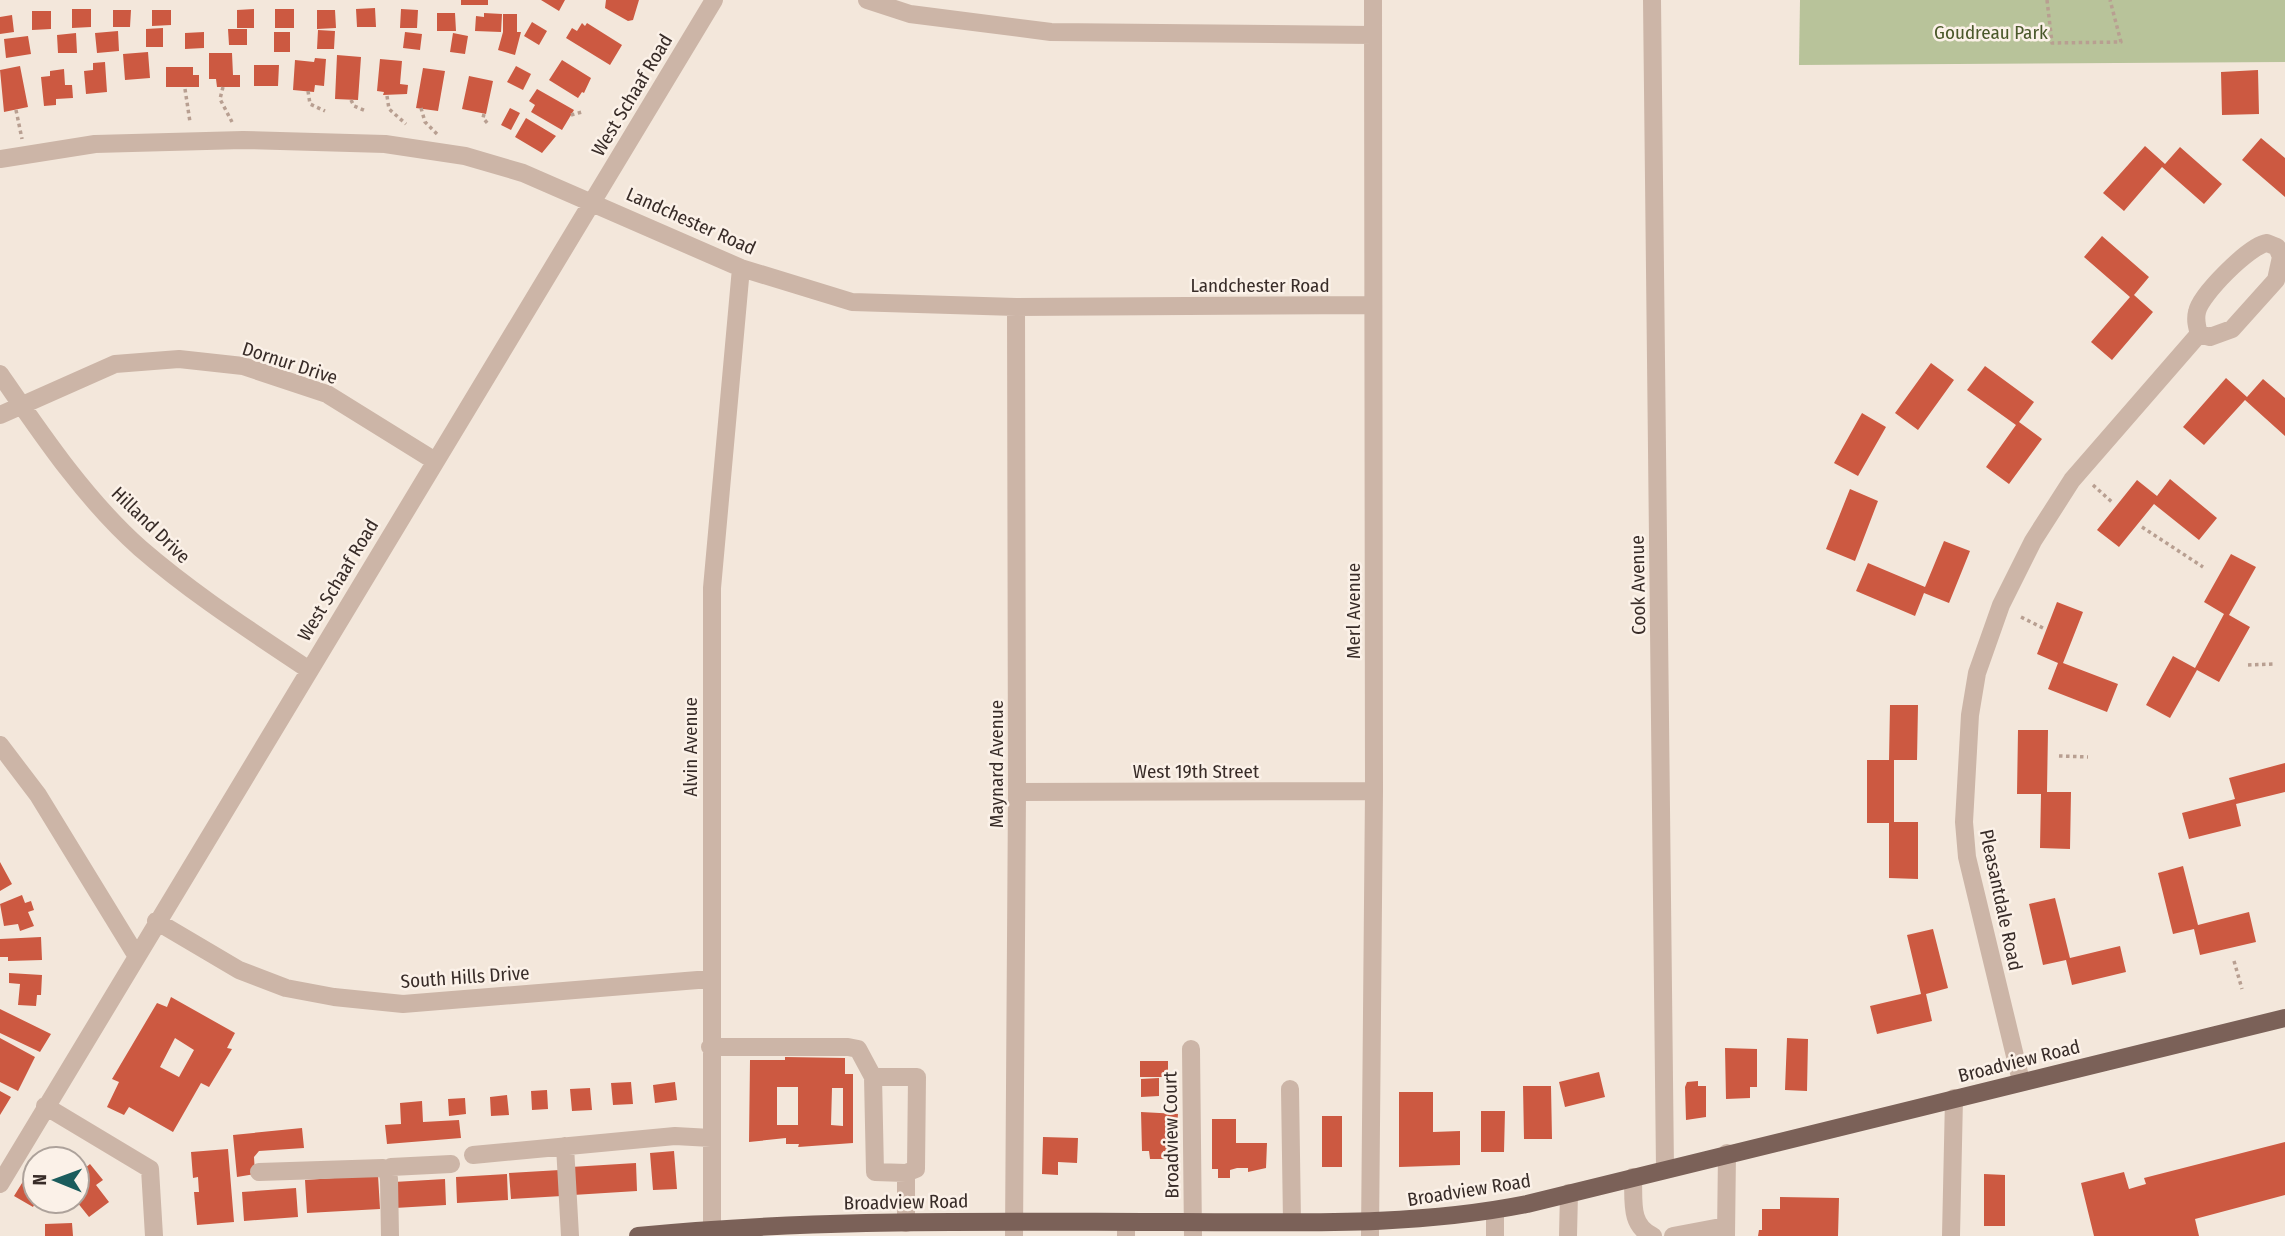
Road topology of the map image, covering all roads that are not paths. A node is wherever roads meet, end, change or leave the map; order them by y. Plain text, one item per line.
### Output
1 (714, 0) edge
2 (867, 0) edge
3 (1373, 0) edge
4 (1652, 0) edge
5 (1373, 35) junction
6 (0, 159) edge
7 (593, 201) junction
8 (741, 268) junction
9 (1373, 305) junction
10 (1016, 307) junction
11 (2199, 334) junction
12 (0, 374) edge
13 (22, 406) junction
14 (0, 415) edge
15 (435, 461) junction
16 (309, 670) junction
17 (0, 746) edge
18 (1374, 791) junction
19 (1017, 792) junction
20 (156, 920) junction
21 (136, 955) junction
22 (710, 979) junction
23 (2285, 1018) edge
24 (710, 1047) junction
25 (1191, 1049) dead end
26 (873, 1077) junction
27 (2021, 1081) junction
28 (1290, 1089) dead end
29 (1954, 1098) junction
30 (45, 1106) junction
31 (711, 1138) junction
32 (565, 1146) junction
33 (1727, 1153) junction
34 (473, 1155) dead end
35 (451, 1164) dead end
36 (1665, 1169) junction
37 (387, 1170) junction
38 (260, 1172) dead end
39 (906, 1173) junction
40 (1633, 1177) junction
41 (0, 1184) edge
42 (1569, 1193) junction
43 (1495, 1210) junction
44 (1292, 1222) junction
45 (906, 1223) junction
46 (712, 1228) junction
47 (1013, 1229) edge
48 (1126, 1229) edge
49 (1193, 1229) edge
50 (1369, 1229) edge
51 (842, 1230) edge
52 (1726, 1231) edge
53 (154, 1236) edge
54 (390, 1236) edge
55 (570, 1236) edge
56 (638, 1236) edge
57 (1495, 1236) edge
58 (1568, 1236) edge
59 (1653, 1236) edge
60 (1673, 1236) edge
61 (1951, 1236) edge

1 - 7 street, West Schaaf Road
2 - 5 street
3 - 5 street, Merl Avenue
4 - 36 street, Cook Avenue
5 - 9 street, Merl Avenue
6 - 7 street, Landchester Road
7 - 8 street, Landchester Road
7 - 15 street, West Schaaf Road
8 - 10 street, Landchester Road
8 - 22 street, Alvin Avenue
9 - 10 street, Landchester Road
9 - 18 street, Merl Avenue
10 - 19 street, Maynard Avenue
11 - 11 street
11 - 27 street, Pleasantdale Road
12 - 13 street, Hilland Drive
13 - 14 street, Dornur Drive
13 - 15 street, Dornur Drive
13 - 16 street, Hilland Drive
15 - 16 street, West Schaaf Road
16 - 20 street, West Schaaf Road
17 - 21 street
18 - 19 street, West 19th Street
18 - 50 street, Merl Avenue
19 - 47 street, Maynard Avenue
20 - 21 street, West Schaaf Road
20 - 22 street, South Hills Drive
21 - 30 street, West Schaaf Road
22 - 24 street, Alvin Avenue
23 - 27 main road, Broadview Road
24 - 26 street
24 - 31 street, Alvin Avenue
25 - 49 street, Broadview Court
26 - 39 street
26 - 39 street
27 - 29 main road, Broadview Road
28 - 44 street
29 - 33 main road, Broadview Road
29 - 61 street
30 - 41 street, West Schaaf Road
30 - 53 street
31 - 32 street
31 - 46 street, Alvin Avenue
32 - 34 street
32 - 55 street
33 - 36 main road, Broadview Road
33 - 52 street
35 - 37 street
36 - 40 main road, Broadview Road
37 - 38 street
37 - 54 street
39 - 45 street
40 - 42 main road, Broadview Road
40 - 59 street
42 - 43 main road, Broadview Road
42 - 58 street
43 - 50 main road, Broadview Road
43 - 57 street
44 - 49 main road, Broadview Road
44 - 50 main road, Broadview Road
45 - 47 main road, Broadview Road
45 - 51 main road, Broadview Road
46 - 51 main road, Broadview Road
46 - 56 main road, Broadview Road
47 - 48 main road, Broadview Road
48 - 49 main road, Broadview Road
52 - 60 street

